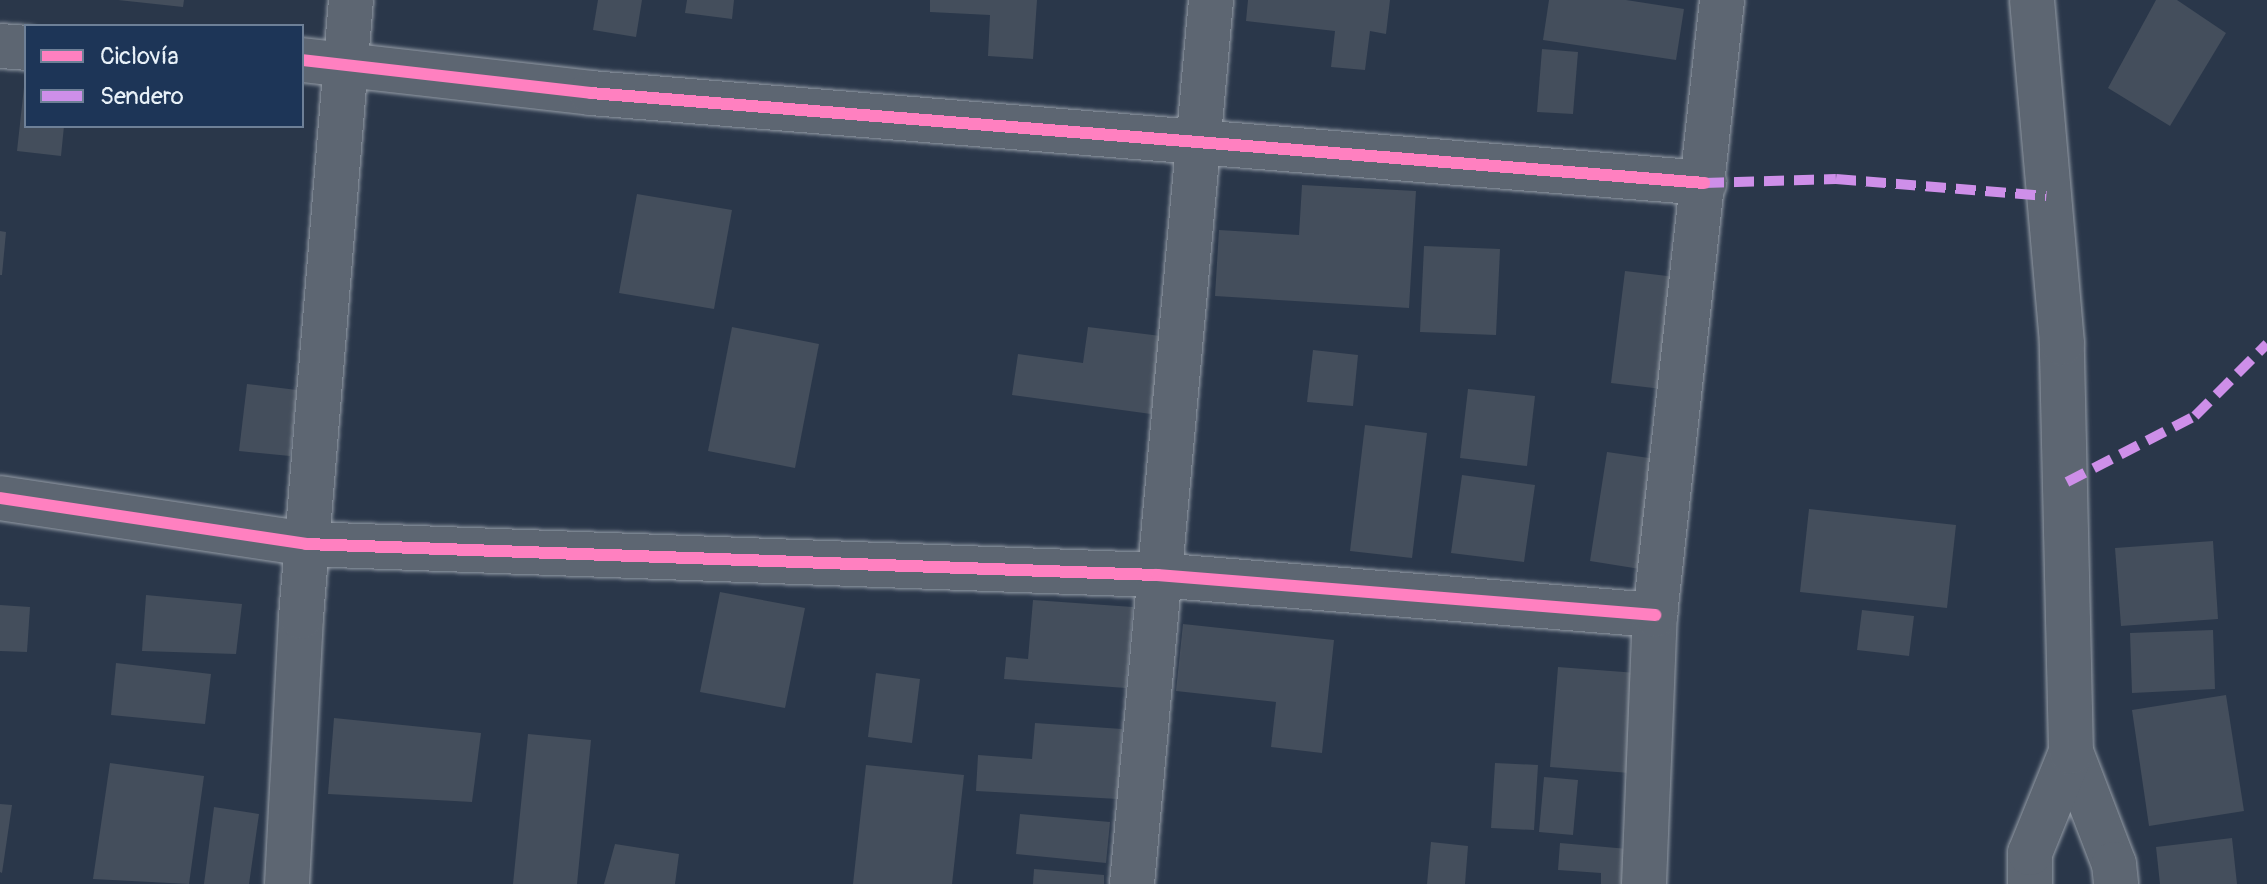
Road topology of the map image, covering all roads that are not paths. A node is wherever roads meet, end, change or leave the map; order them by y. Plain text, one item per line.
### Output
1 (351, 0) edge
2 (1211, 0) edge
3 (1722, 0) edge
4 (2032, 0) edge
5 (0, 46) edge
6 (24, 48) edge
7 (304, 60) edge
8 (346, 62) junction
9 (1200, 145) junction
10 (1704, 183) junction
11 (0, 498) edge
12 (306, 544) junction
13 (1157, 575) junction
14 (1655, 615) junction
15 (2071, 752) junction
16 (287, 884) edge
17 (1132, 884) edge
18 (1644, 884) edge
19 (2030, 884) edge
20 (2116, 884) edge

1 - 8 street
2 - 9 street
3 - 10 street
4 - 15 street
5 - 6 street
7 - 8 street
8 - 9 street
8 - 12 street
9 - 10 street
9 - 13 street
10 - 14 street
11 - 12 street
12 - 13 street
12 - 16 street
13 - 14 street
13 - 17 street
14 - 18 street
15 - 19 street
15 - 20 street

